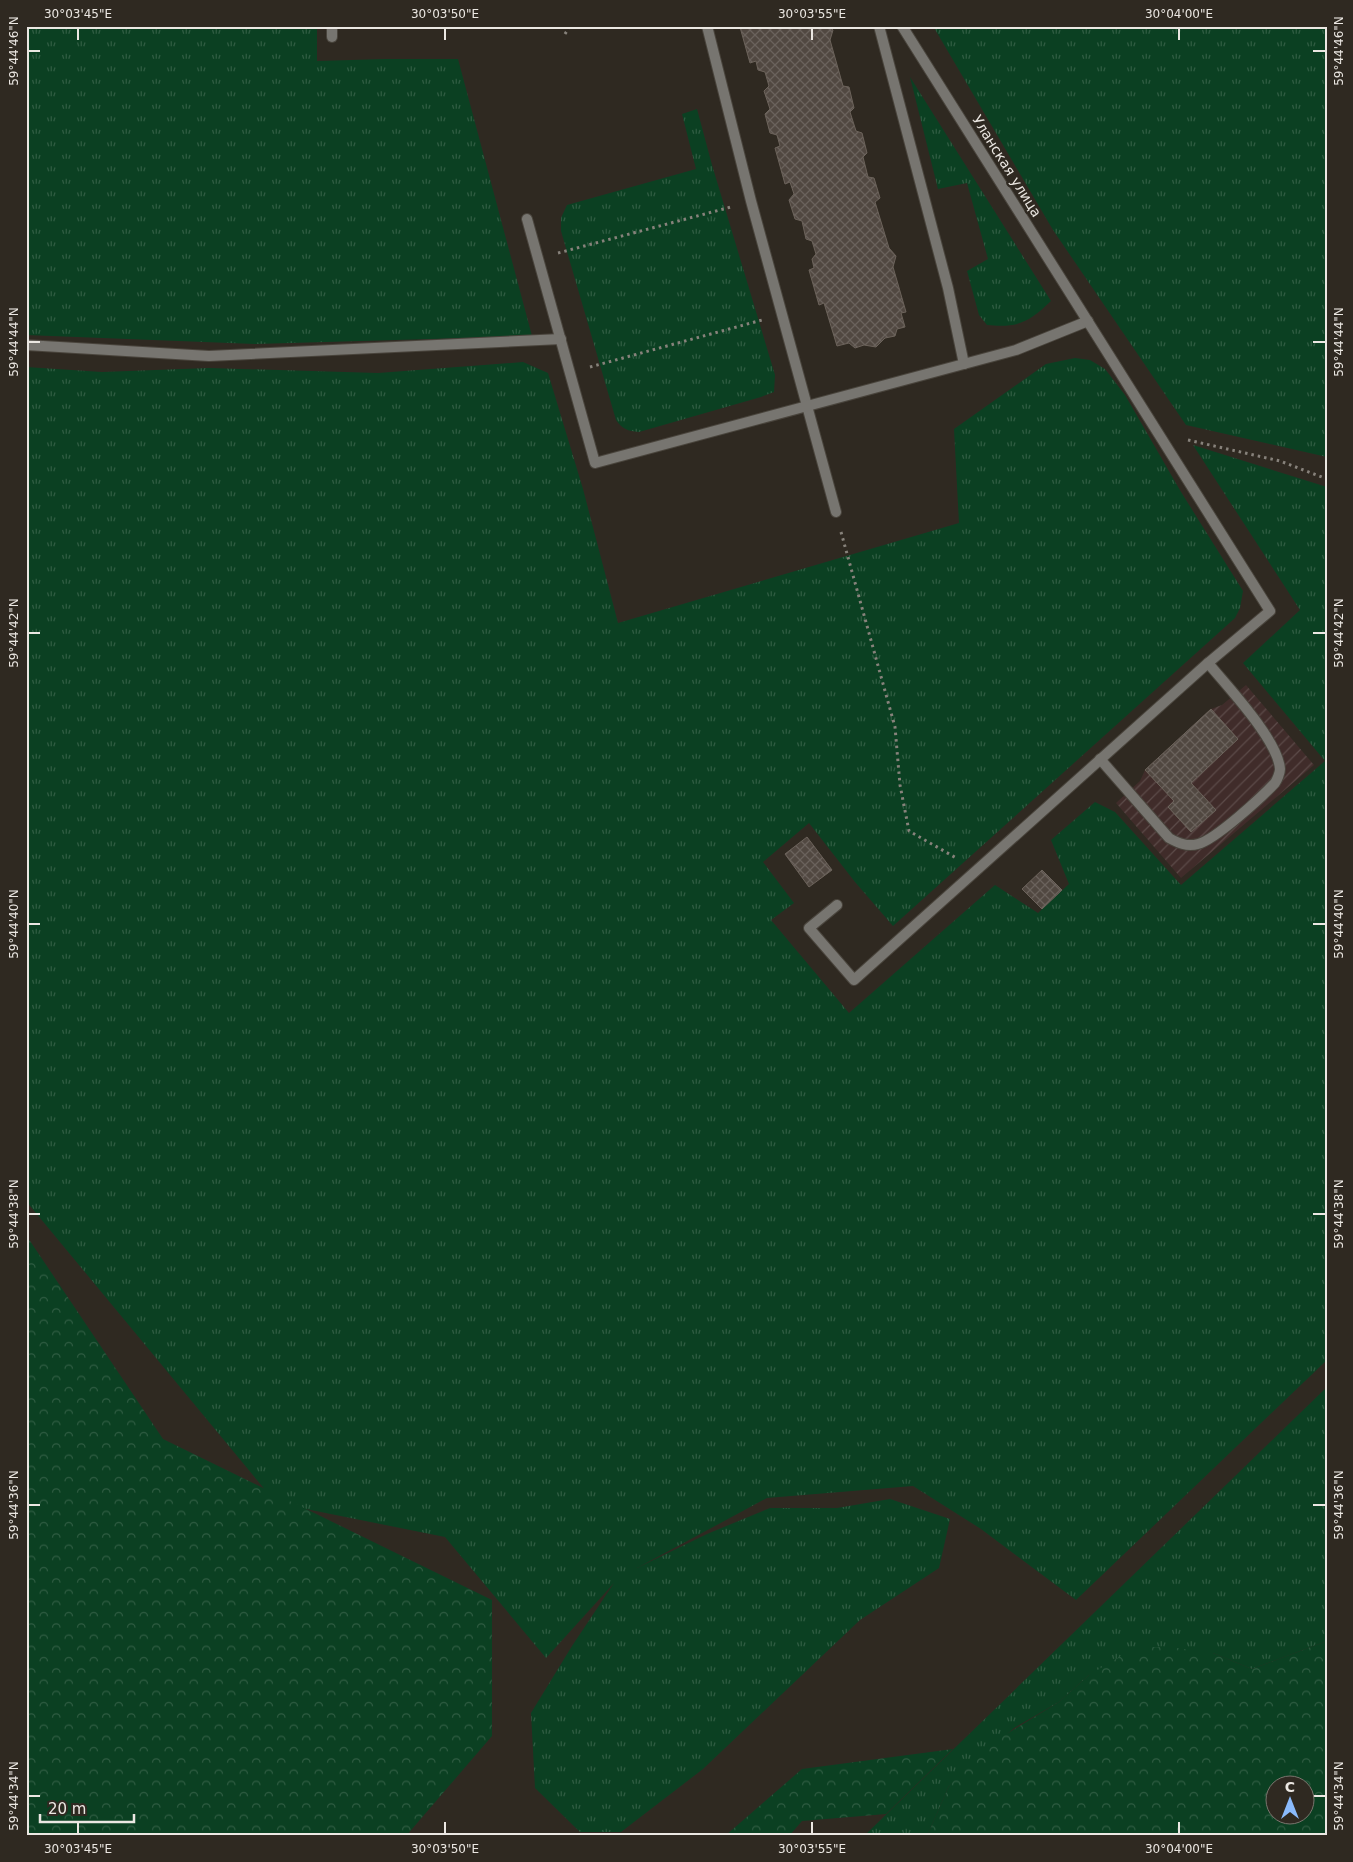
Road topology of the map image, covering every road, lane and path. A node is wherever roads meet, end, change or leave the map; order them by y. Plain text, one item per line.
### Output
1 (332, 26) edge
2 (570, 26) edge
3 (707, 26) edge
4 (879, 26) edge
5 (902, 26) edge
6 (565, 34) dead end
7 (332, 37) dead end
8 (724, 208) dead end
9 (527, 219) dead end
10 (556, 254) dead end
11 (1088, 320) junction
12 (757, 321) dead end
13 (561, 339) junction
14 (26, 345) edge
15 (964, 364) junction
16 (582, 369) dead end
17 (807, 406) junction
18 (1157, 433) junction
19 (1327, 478) edge
20 (836, 512) dead end
21 (846, 550) dead end
22 (1208, 663) junction
23 (1100, 759) junction
24 (973, 873) junction
25 (837, 905) dead end

1 - 7 lane
2 - 6 path
3 - 17 lane
4 - 15 lane
5 - 11 lane, Уланская улица
8 - 10 path
9 - 13 lane
11 - 15 lane
11 - 18 lane, Уланская улица
12 - 16 path
13 - 14 lane
13 - 17 lane
15 - 17 lane
17 - 20 lane
18 - 19 path
18 - 22 lane, Уланская улица
21 - 24 path
22 - 23 lane
22 - 23 lane
23 - 24 lane
24 - 25 lane

